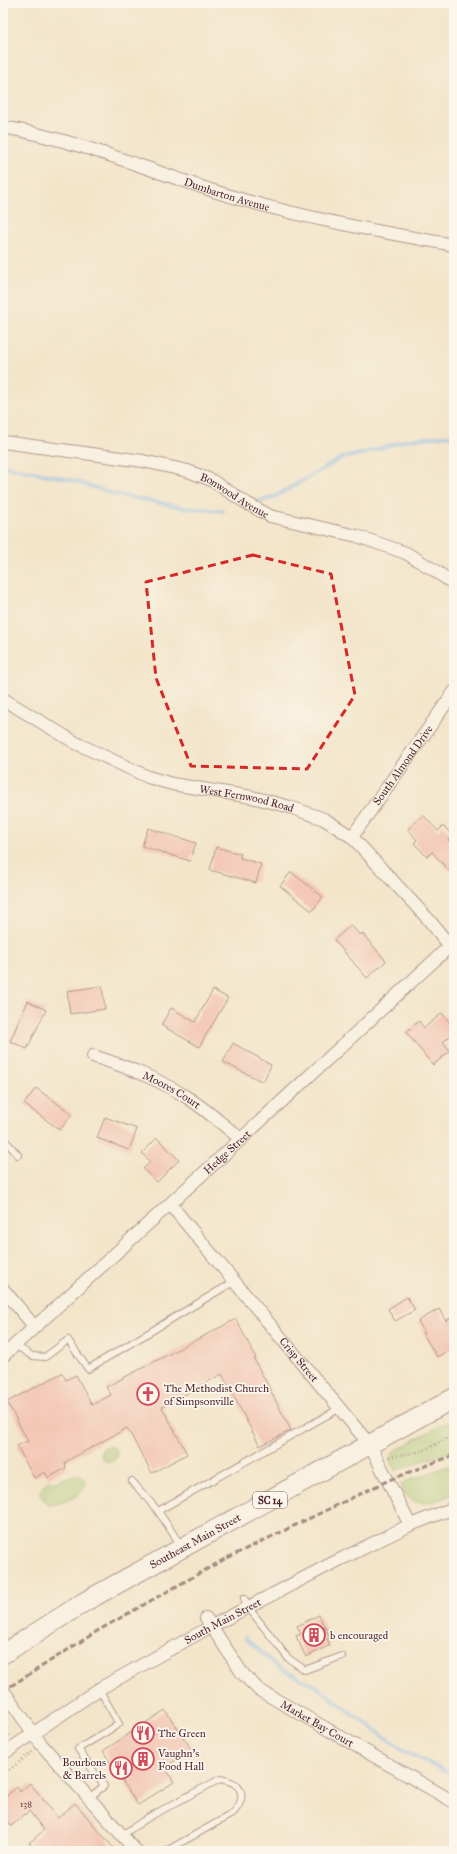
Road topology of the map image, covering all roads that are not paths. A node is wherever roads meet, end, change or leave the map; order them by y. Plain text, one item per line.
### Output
1 (3, 127) edge
2 (454, 245) edge
3 (3, 442) edge
4 (454, 584) edge
5 (454, 692) edge
6 (3, 699) edge
7 (352, 838) junction
8 (452, 949) edge
9 (93, 1056) dead end
10 (3, 1138) edge
11 (241, 1140) junction
12 (18, 1155) dead end
13 (170, 1204) junction
14 (235, 1281) junction
15 (3, 1289) edge
16 (34, 1326) junction
17 (15, 1345) junction
18 (3, 1356) edge
19 (454, 1398) edge
20 (340, 1408) junction
21 (374, 1453) junction
22 (132, 1481) dead end
23 (454, 1508) edge
24 (158, 1511) junction
25 (410, 1525) junction
26 (183, 1548) junction
27 (246, 1603) junction
28 (208, 1622) junction
29 (3, 1654) edge
30 (342, 1656) dead end
31 (99, 1689) junction
32 (3, 1690) edge
33 (38, 1739) junction
34 (3, 1754) edge
35 (90, 1797) junction
36 (454, 1802) edge
37 (122, 1835) junction
38 (136, 1851) edge
39 (166, 1851) edge

1 - 2 street, Dumbarton Avenue
3 - 4 street, Bonwood Avenue
5 - 7 street, South Almond Drive
6 - 7 street, West Fernwood Road
7 - 8 street, West Fernwood Road
8 - 11 street, Hedge Street
9 - 11 street, Moores Court
10 - 12 lane
11 - 13 street, Hedge Street
13 - 14 street, Crisp Street
13 - 16 street, Hedge Street
14 - 17 lane
14 - 20 street, Crisp Street
15 - 16 street
16 - 17 street, Hedge Street
17 - 18 street, Hedge Street
19 - 21 main road, Southeast Main Street / SC 14
20 - 21 street, Crisp Street
20 - 24 lane
21 - 25 street, Crisp Street
21 - 26 main road, Southeast Main Street / SC 14
22 - 24 lane
23 - 25 street, South Main Street
24 - 26 lane
25 - 27 street, South Main Street
26 - 29 main road, Southeast Main Street / SC 14
27 - 28 street, South Main Street
27 - 30 lane
28 - 31 street, South Main Street
28 - 36 street, Market Bay Court
31 - 33 street, South Main Street
31 - 35 lane
32 - 33 street
33 - 34 street, South Main Street
33 - 35 street
35 - 37 street
37 - 38 street
37 - 39 lane

